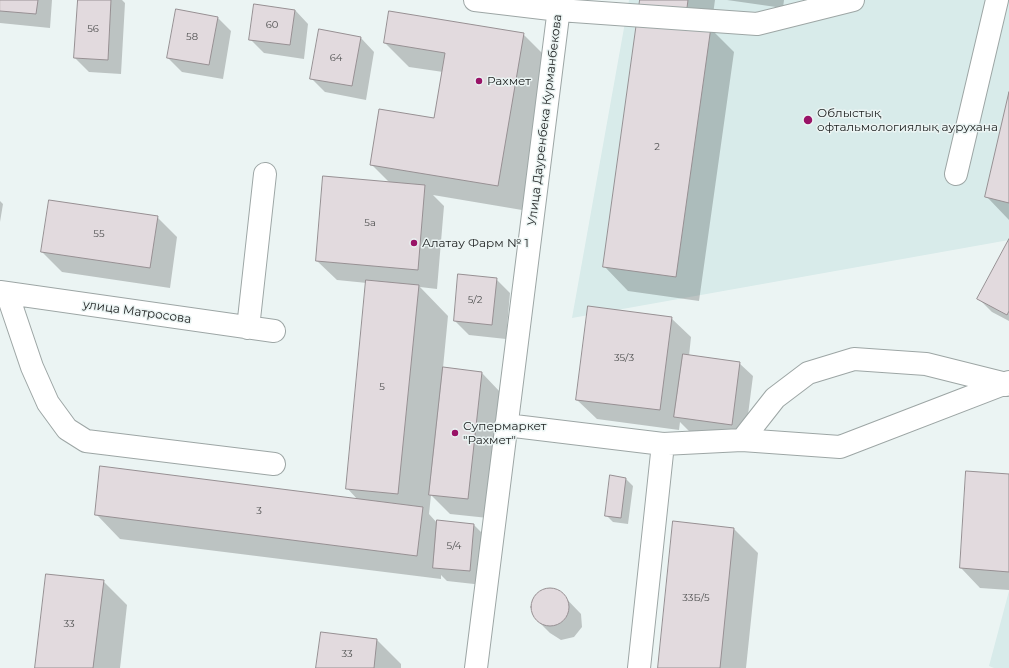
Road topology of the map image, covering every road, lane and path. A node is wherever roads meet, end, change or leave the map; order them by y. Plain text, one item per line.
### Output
1 (475, 0) edge
2 (853, 0) edge
3 (997, 0) edge
4 (560, 5) edge
5 (265, 174) dead end
6 (956, 174) dead end
7 (3, 292) edge
8 (248, 328) junction
9 (274, 331) dead end
10 (1008, 385) edge
11 (506, 425) junction
12 (742, 440) junction
13 (663, 444) junction
14 (274, 464) dead end
15 (476, 668) edge
16 (639, 668) edge

1 - 4 street
2 - 4 street
3 - 6 street
4 - 11 street, Улица Дауренбека Курманбекова
5 - 8 street
7 - 8 street, улица Матросова
7 - 14 street
8 - 9 street, улица Матросова
10 - 12 street
10 - 12 street
11 - 13 street
11 - 15 street, Улица Дауренбека Курманбекова
12 - 13 street
13 - 16 street

